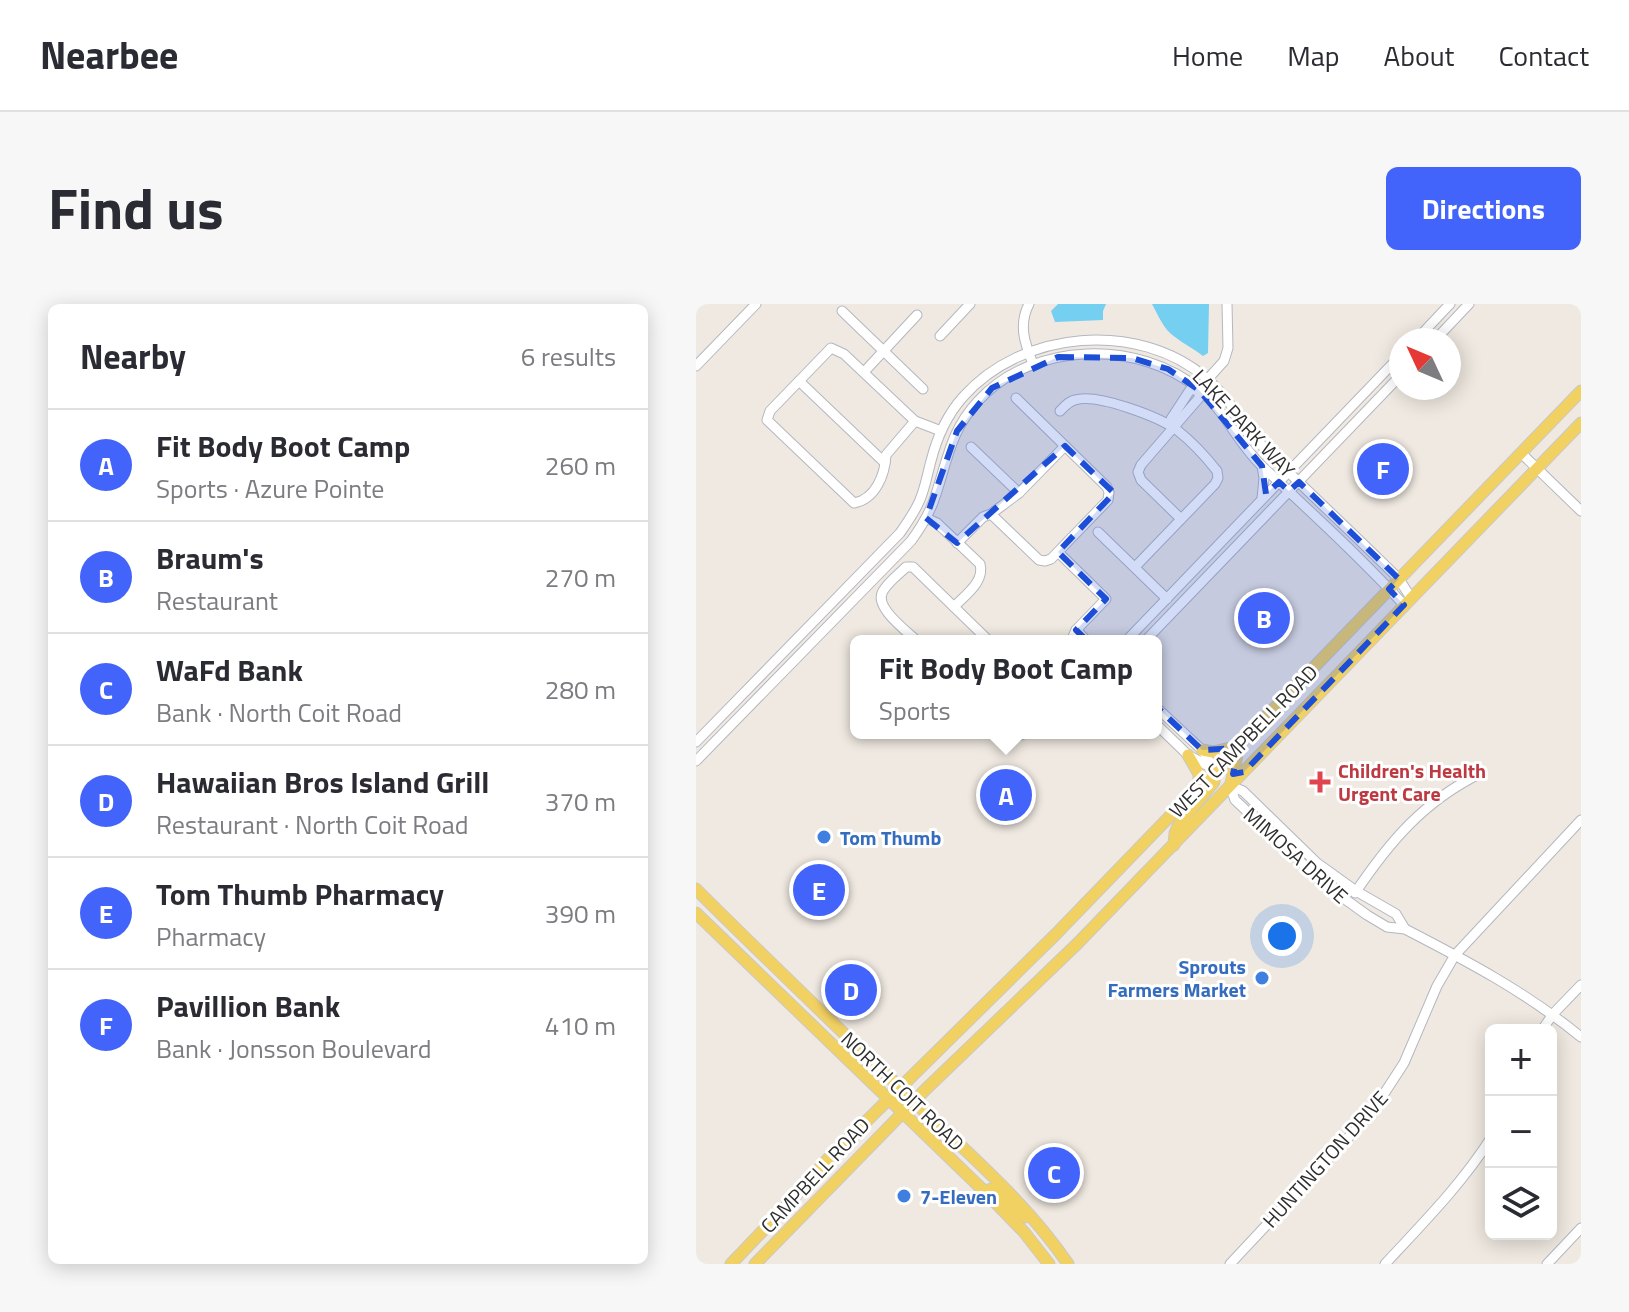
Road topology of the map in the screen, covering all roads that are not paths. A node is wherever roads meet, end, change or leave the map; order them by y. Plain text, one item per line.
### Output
1 (756, 304) edge
2 (970, 304) edge
3 (1029, 304) edge
4 (1227, 304) edge
5 (1450, 304) edge
6 (1464, 306) edge
7 (842, 311) dead end
8 (917, 315) dead end
9 (1427, 328) edge
10 (1445, 328) edge
11 (940, 336) dead end
12 (884, 350) junction
13 (1028, 351) junction
14 (1033, 364) junction
15 (696, 366) edge
16 (1389, 367) edge
17 (864, 372) junction
18 (1208, 379) junction
19 (799, 381) junction
20 (1389, 388) edge
21 (923, 389) dead end
22 (1199, 390) junction
23 (1581, 391) edge
24 (1016, 398) dead end
25 (1060, 411) dead end
26 (915, 421) junction
27 (1581, 423) edge
28 (1173, 428) junction
29 (941, 431) junction
30 (1065, 446) junction
31 (971, 447) dead end
32 (1521, 453) junction
33 (885, 463) junction
34 (1262, 466) junction
35 (1537, 468) junction
36 (1288, 472) junction
37 (1279, 482) junction
38 (1299, 482) junction
39 (1289, 491) junction
40 (1019, 493) junction
41 (1262, 499) junction
42 (1581, 511) edge
43 (991, 514) junction
44 (926, 518) junction
45 (1181, 519) junction
46 (1098, 532) dead end
47 (957, 543) junction
48 (1058, 552) junction
49 (1135, 567) junction
50 (1196, 568) junction
51 (1206, 577) junction
52 (1399, 579) junction
53 (1389, 589) junction
54 (1167, 599) junction
55 (1408, 602) junction
56 (954, 607) junction
57 (1076, 630) junction
58 (911, 635) edge
59 (983, 635) edge
60 (1074, 635) edge
61 (1081, 635) edge
62 (1132, 635) edge
63 (1151, 635) edge
64 (1328, 654) junction
65 (1311, 671) junction
66 (1331, 681) junction
67 (1312, 701) junction
68 (1162, 715) edge
69 (1162, 730) edge
70 (696, 742) edge
71 (1239, 745) junction
72 (1202, 750) junction
73 (1188, 755) junction
74 (696, 761) edge
75 (1481, 773) dead end
76 (1215, 776) junction
77 (1236, 777) junction
78 (1199, 787) junction
79 (1581, 820) edge
80 (1174, 845) junction
81 (1300, 847) junction
82 (1297, 860) junction
83 (696, 889) edge
84 (1356, 891) junction
85 (1348, 903) junction
86 (696, 913) edge
87 (1405, 929) junction
88 (1056, 934) junction
89 (1073, 948) junction
90 (1455, 955) junction
91 (780, 973) junction
92 (1581, 985) edge
93 (770, 986) junction
94 (1553, 1014) junction
95 (1546, 1024) edge
96 (1581, 1037) edge
97 (900, 1088) junction
98 (888, 1099) junction
99 (914, 1101) junction
100 (902, 1113) junction
101 (1485, 1147) edge
102 (984, 1191) junction
103 (1037, 1222) junction
104 (1581, 1228) edge
105 (746, 1249) junction
106 (756, 1262) edge
107 (731, 1264) edge
108 (1049, 1264) edge
109 (1068, 1264) edge
110 (1230, 1264) edge
111 (1385, 1264) edge
112 (1547, 1264) edge

1 - 15 street
2 - 11 street
3 - 13 street
4 - 18 street
5 - 9 street
6 - 10 street
7 - 12 street
8 - 12 street
12 - 17 street
12 - 21 street
13 - 14 street
13 - 18 street, LAKE PARK WAY
13 - 29 street, LAKE PARK WAY
14 - 22 street, LAKE PARK WAY
14 - 44 street, LAKE PARK WAY
16 - 36 street
17 - 19 street
17 - 26 street
18 - 22 street
18 - 36 street, LAKE PARK WAY
19 - 33 street
19 - 33 street
20 - 38 street
22 - 28 street
22 - 34 street, LAKE PARK WAY
23 - 32 main road, WEST CAMPBELL ROAD
24 - 30 street
25 - 28 street
26 - 29 street
26 - 33 street
27 - 35 main road, WEST CAMPBELL ROAD
28 - 45 street
28 - 45 street
29 - 70 street, LAKE PARK WAY
30 - 40 street
30 - 48 street
31 - 40 street
32 - 35 street
32 - 52 main road, WEST CAMPBELL ROAD
34 - 37 street, LAKE PARK WAY
34 - 41 street
35 - 42 street
35 - 55 main road, WEST CAMPBELL ROAD
36 - 37 street
36 - 38 street, LAKE PARK WAY
37 - 39 street, LAKE PARK WAY
37 - 41 street
38 - 39 street
38 - 52 street, LAKE PARK WAY
39 - 51 street
39 - 53 street, LAKE PARK WAY
40 - 43 street
41 - 50 street
43 - 47 street
43 - 48 street
44 - 47 street
44 - 74 street, LAKE PARK WAY
45 - 49 street
46 - 49 street
47 - 56 street
48 - 57 street
49 - 54 street
50 - 51 street
50 - 54 street
51 - 63 street
52 - 53 main road, WEST CAMPBELL ROAD
52 - 55 street, LAKE PARK WAY
53 - 55 street, LAKE PARK WAY
53 - 64 main road, WEST CAMPBELL ROAD
54 - 62 street
55 - 66 main road, WEST CAMPBELL ROAD
56 - 58 street
56 - 59 street
57 - 60 street
57 - 61 street
64 - 65 main road, WEST CAMPBELL ROAD
64 - 66 main road
65 - 67 main road
65 - 71 main road, WEST CAMPBELL ROAD
66 - 67 main road, WEST CAMPBELL ROAD
67 - 77 main road, WEST CAMPBELL ROAD
68 - 72 street
69 - 73 street
71 - 72 main road
71 - 76 main road, WEST CAMPBELL ROAD
71 - 77 main road
72 - 76 street
73 - 76 street
73 - 78 main road
75 - 84 street
76 - 77 main road
76 - 78 main road
76 - 80 main road, WEST CAMPBELL ROAD
77 - 80 main road, WEST CAMPBELL ROAD
77 - 81 street, MIMOSA DRIVE
77 - 82 street, MIMOSA DRIVE
78 - 88 main road, WEST CAMPBELL ROAD
79 - 90 street, HUNTINGTON DRIVE
80 - 89 main road, WEST CAMPBELL ROAD
81 - 82 street
81 - 84 street, MIMOSA DRIVE
82 - 85 street, MIMOSA DRIVE
83 - 91 main road, NORTH COIT ROAD
84 - 85 street
84 - 87 street, MIMOSA DRIVE
85 - 87 street, MIMOSA DRIVE
86 - 93 main road, NORTH COIT ROAD
87 - 90 street, MIMOSA DRIVE
88 - 89 main road
88 - 97 main road, WEST CAMPBELL ROAD
89 - 99 main road, WEST CAMPBELL ROAD
90 - 94 street, MIMOSA DRIVE
90 - 110 street, HUNTINGTON DRIVE
91 - 93 main road
91 - 97 main road, NORTH COIT ROAD
92 - 94 street
93 - 98 main road, NORTH COIT ROAD
94 - 95 street
94 - 96 street, MIMOSA DRIVE
97 - 98 main road, CAMPBELL ROAD
97 - 99 main road, NORTH COIT ROAD
98 - 100 main road, NORTH COIT ROAD
98 - 105 main road, CAMPBELL ROAD
99 - 100 main road, WEST CAMPBELL ROAD
99 - 103 main road, NORTH COIT ROAD
100 - 102 main road, NORTH COIT ROAD
100 - 106 main road, CAMPBELL ROAD
101 - 111 street
102 - 103 main road
102 - 108 main road, NORTH COIT ROAD
103 - 109 main road, NORTH COIT ROAD
104 - 112 street
105 - 106 main road
105 - 107 main road, CAMPBELL ROAD

